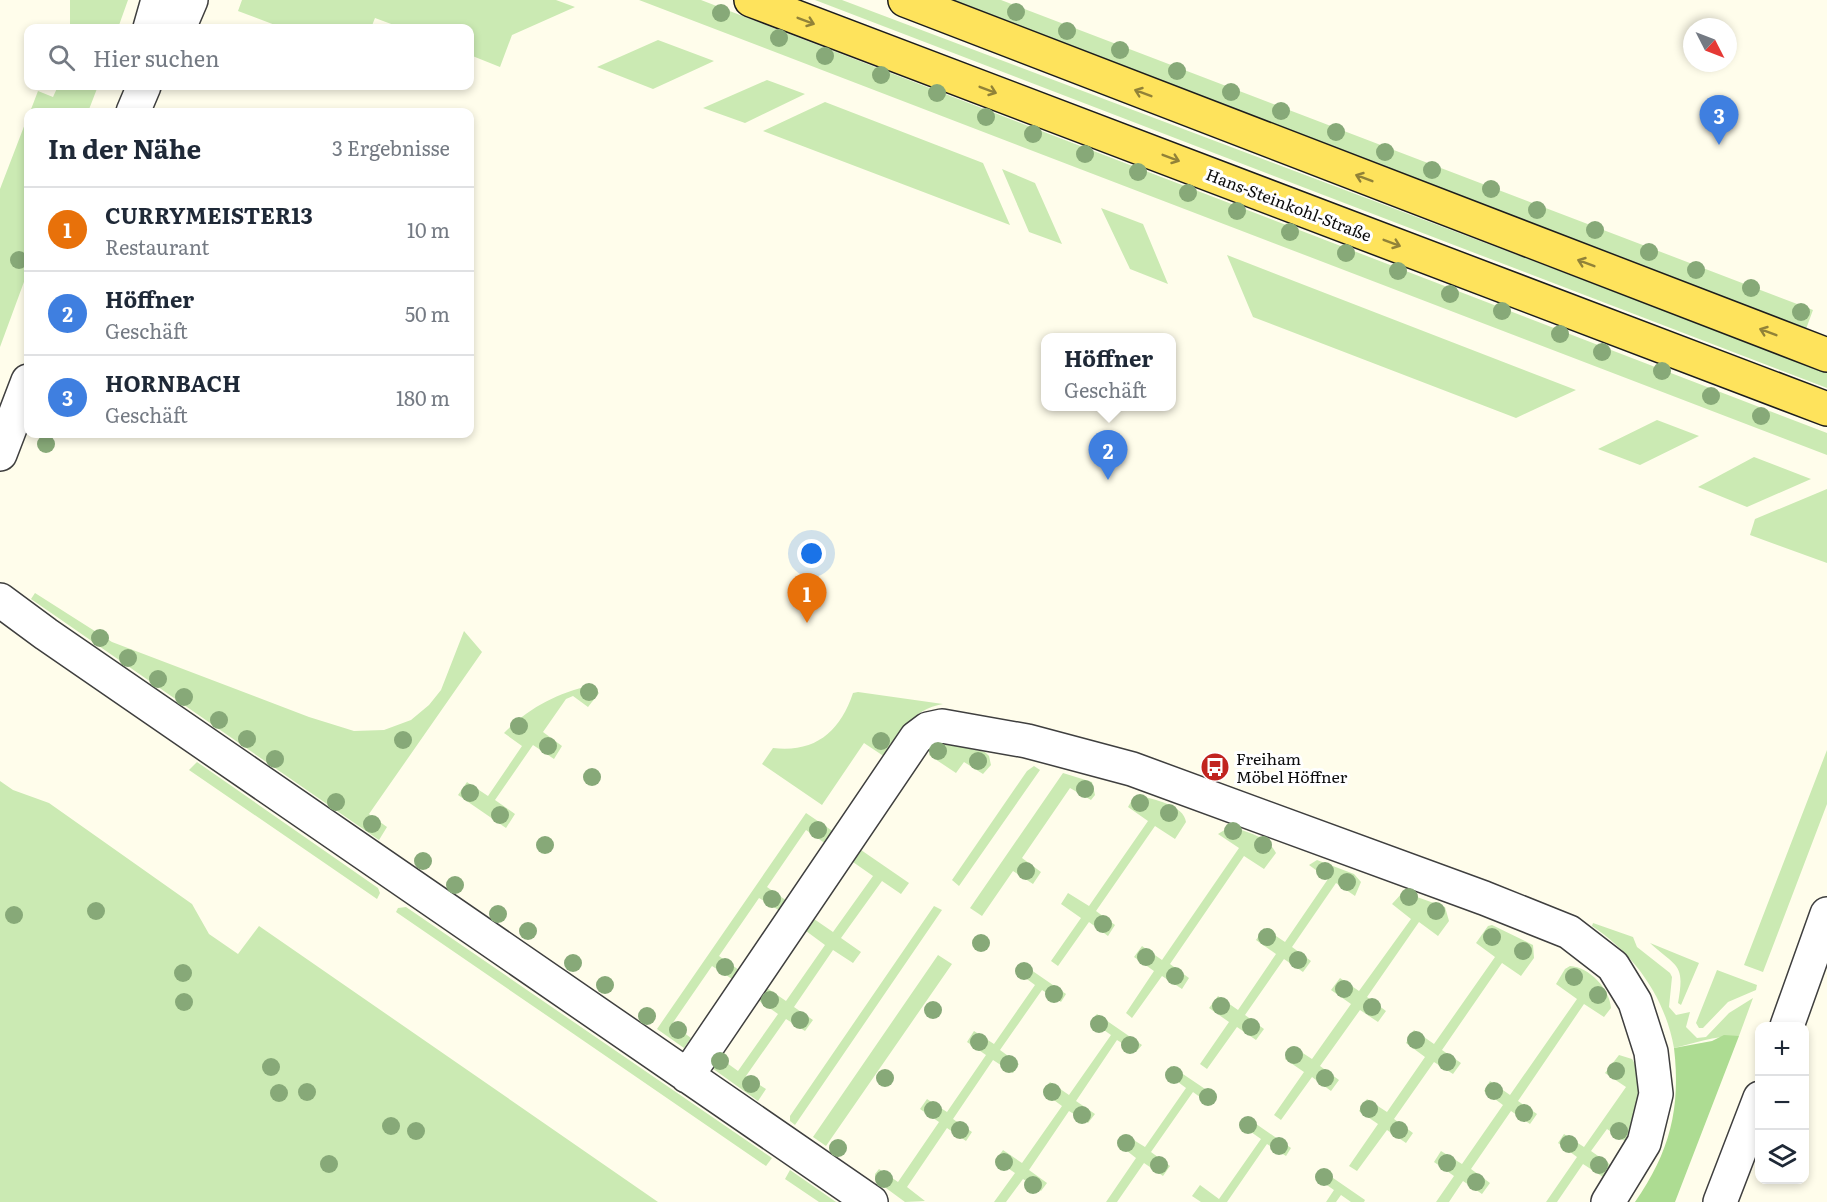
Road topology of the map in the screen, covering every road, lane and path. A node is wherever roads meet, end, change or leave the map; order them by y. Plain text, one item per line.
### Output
1 (158, 0) edge
2 (191, 0) edge
3 (751, 0) edge
4 (905, 0) edge
5 (151, 24) edge
6 (182, 24) edge
7 (142, 90) edge
8 (136, 108) edge
9 (1827, 355) edge
10 (24, 391) edge
11 (1827, 409) edge
12 (0, 454) edge
13 (0, 600) edge
14 (1827, 914) edge
15 (1787, 1022) edge
16 (687, 1076) junction
17 (1755, 1111) edge
18 (1612, 1195) edge
19 (871, 1202) edge
20 (1720, 1202) edge

1 - 5 street
2 - 6 street
3 -> 11 main road, Hans-Steinkohl-Straße
9 -> 4 main road
7 - 8 street
10 - 12 street
13 - 16 street
14 - 15 street
16 - 18 street
16 - 19 street
17 - 20 street

